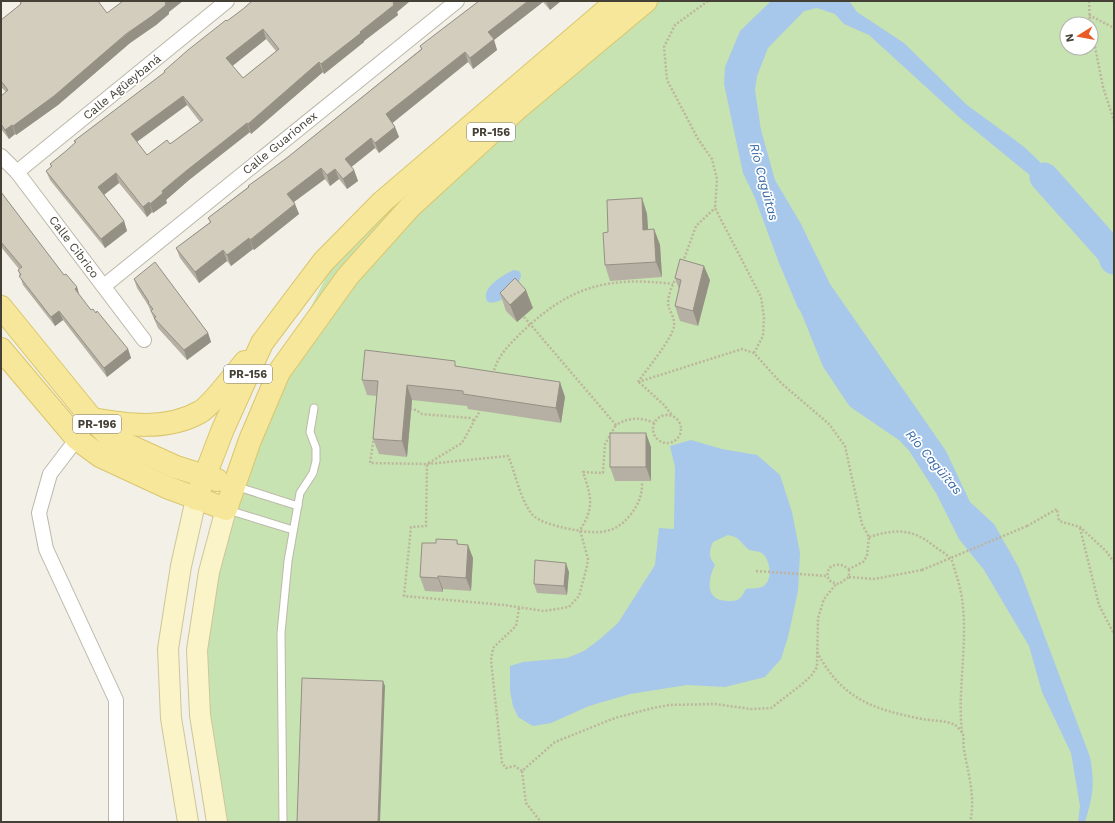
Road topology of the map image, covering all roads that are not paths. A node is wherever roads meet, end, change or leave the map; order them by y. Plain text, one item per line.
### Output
1 (227, 1) edge
2 (457, 1) edge
3 (617, 1) edge
4 (646, 1) edge
5 (1, 156) edge
6 (17, 172) junction
7 (104, 286) junction
8 (1, 307) edge
9 (144, 340) dead end
10 (262, 343) junction
11 (1, 349) edge
12 (314, 408) dead end
13 (92, 419) junction
14 (77, 438) junction
15 (204, 476) junction
16 (233, 486) junction
17 (196, 499) junction
18 (298, 506) junction
19 (226, 509) junction
20 (293, 530) junction
21 (116, 822) edge
22 (188, 822) edge
23 (217, 822) edge
24 (283, 822) edge

1 - 6 street, Calle Agüeybaná
2 - 7 street, Calle Guarionex
3 - 10 main road, PR-156
4 - 16 main road, PR-156
5 - 6 street, Calle Cibrico
6 - 7 street, Calle Cibrico
7 - 9 street, Calle Cibrico
8 - 13 main road, PR-196
10 - 13 main road
10 - 15 main road, PR-156
11 - 14 main road, PR-196
12 - 18 lane
13 - 14 street
13 - 15 main road, PR-196
14 - 17 main road, PR-196
14 - 21 street
15 - 16 main road, PR-196
15 - 17 main road, PR-156
16 - 18 lane
16 - 19 main road, PR-156
17 - 19 main road, PR-196
17 - 22 main road, PR-156
18 - 20 lane
19 - 20 lane
19 - 23 main road, PR-156
20 - 24 lane

